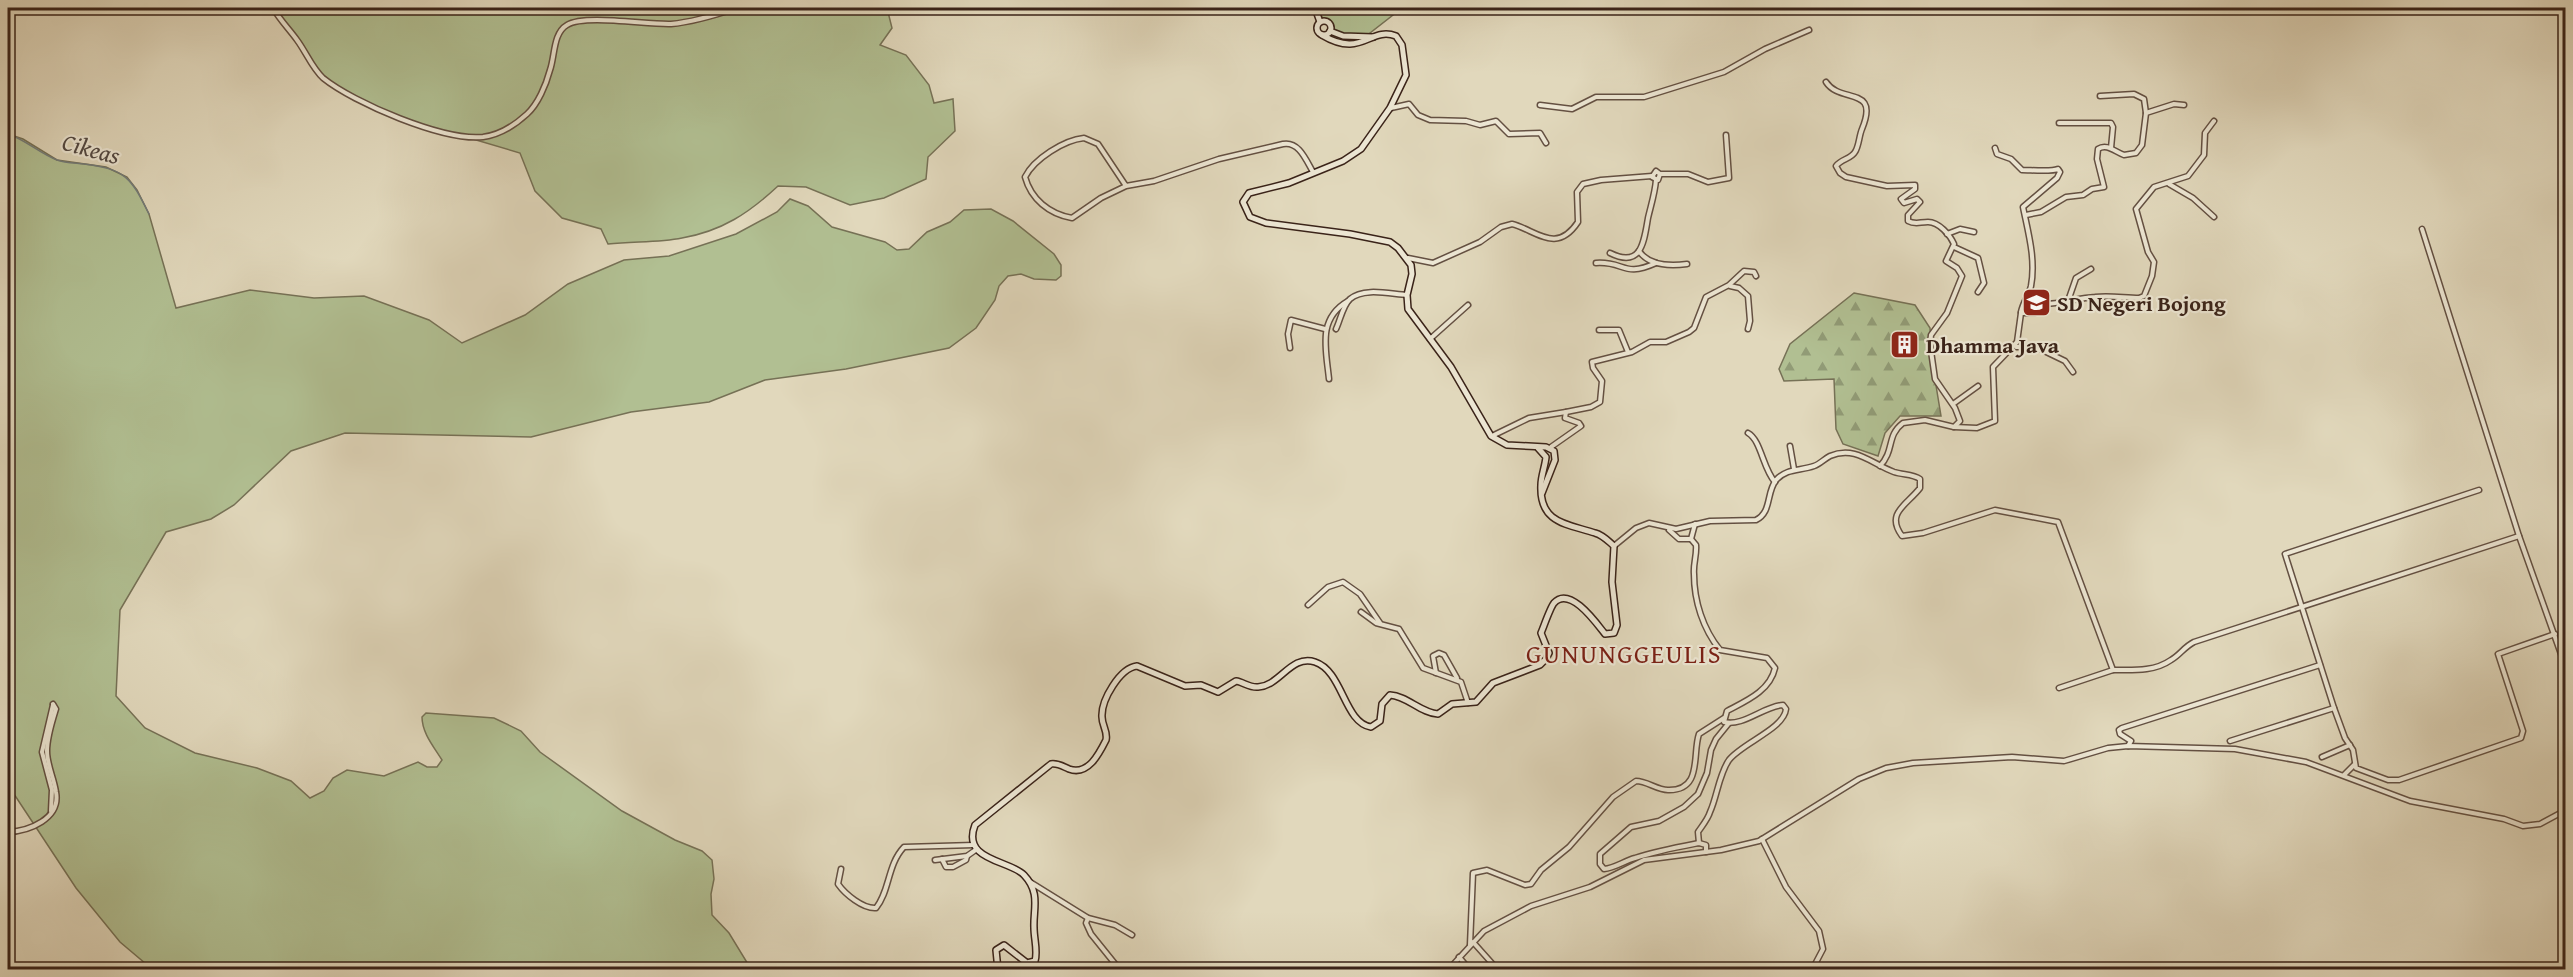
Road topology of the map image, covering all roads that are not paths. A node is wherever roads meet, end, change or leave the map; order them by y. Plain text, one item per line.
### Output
1 (273, 8) edge
2 (737, 8) edge
3 (1316, 8) edge
4 (1320, 22) junction
5 (1809, 30) dead end
6 (1330, 31) junction
7 (1322, 35) junction
8 (1373, 37) junction
9 (1826, 82) dead end
10 (2100, 96) dead end
11 (1540, 105) dead end
12 (2184, 105) dead end
13 (1390, 108) junction
14 (2146, 113) junction
15 (2214, 121) dead end
16 (2059, 123) dead end
17 (1726, 135) dead end
18 (1546, 143) dead end
19 (1995, 148) dead end
20 (2112, 148) junction
21 (1313, 172) junction
22 (1660, 174) junction
23 (1652, 176) junction
24 (1656, 180) junction
25 (2169, 184) junction
26 (1126, 186) junction
27 (2026, 215) junction
28 (2214, 217) dead end
29 (2422, 229) dead end
30 (1974, 232) dead end
31 (1947, 234) junction
32 (1954, 247) junction
33 (1639, 251) junction
34 (1610, 253) dead end
35 (1408, 258) junction
36 (1596, 263) dead end
37 (1656, 263) junction
38 (1687, 264) dead end
39 (2091, 269) dead end
40 (1756, 276) dead end
41 (1729, 285) junction
42 (1978, 292) dead end
43 (1407, 295) junction
44 (1348, 300) junction
45 (2068, 301) junction
46 (1468, 305) dead end
47 (2021, 313) junction
48 (1325, 329) junction
49 (1336, 329) dead end
50 (1748, 329) dead end
51 (1599, 330) dead end
52 (1430, 340) junction
53 (2015, 347) junction
54 (1290, 348) dead end
55 (1628, 352) junction
56 (2073, 372) dead end
57 (1329, 379) dead end
58 (1978, 386) dead end
59 (1953, 404) junction
60 (1566, 412) junction
61 (1954, 427) junction
62 (1748, 433) dead end
63 (1491, 436) junction
64 (1790, 446) dead end
65 (1551, 447) junction
66 (1538, 448) junction
67 (1880, 466) junction
68 (1794, 469) junction
69 (1775, 482) junction
70 (2479, 490) dead end
71 (1541, 494) junction
72 (1695, 524) junction
73 (1668, 529) junction
74 (2519, 536) junction
75 (1691, 539) junction
76 (1614, 546) junction
77 (1308, 605) dead end
78 (2301, 608) junction
79 (1361, 612) dead end
80 (1380, 623) junction
81 (2555, 634) junction
82 (2320, 665) junction
83 (2565, 668) edge
84 (2113, 670) junction
85 (1436, 673) junction
86 (1457, 679) junction
87 (2059, 688) dead end
88 (1468, 703) junction
89 (2334, 708) junction
90 (1724, 718) junction
91 (1729, 723) junction
92 (2230, 741) dead end
93 (2350, 745) junction
94 (2128, 746) junction
95 (2322, 757) dead end
96 (2354, 765) junction
97 (2344, 775) junction
98 (2565, 810) edge
99 (51, 813) junction
100 (8, 832) edge
101 (1762, 839) junction
102 (1699, 843) junction
103 (976, 847) junction
104 (1707, 852) junction
105 (968, 856) junction
106 (957, 857) junction
107 (935, 860) dead end
108 (942, 860) junction
109 (953, 867) junction
110 (841, 869) dead end
111 (1029, 882) junction
112 (1088, 918) junction
113 (1132, 935) dead end
114 (1471, 944) junction
115 (1460, 957) junction
116 (998, 969) edge
117 (1120, 969) edge
118 (1448, 969) edge
119 (1470, 969) edge
120 (1498, 969) edge
121 (1812, 969) edge

1 - 2 street
3 - 4 main road
4 - 6 main road
4 - 7 main road
5 - 11 street
6 - 7 main road
6 - 8 main road
7 - 8 main road
8 - 13 main road
9 - 31 street
10 - 14 street
12 - 14 street
13 - 18 street
13 - 21 main road
14 - 20 street
15 - 25 street
16 - 20 street
17 - 22 street
19 - 27 street
20 - 27 street
21 - 26 street
21 - 35 main road
22 - 23 street
22 - 24 street
23 - 24 street
23 - 35 street
24 - 33 street
25 - 28 street
25 - 45 street
26 - 26 street
27 - 47 street
29 - 74 street
30 - 31 street
31 - 32 street
32 - 42 street
32 - 59 street
33 - 34 street
33 - 37 street
35 - 43 main road
36 - 37 street
37 - 38 street
39 - 45 street
40 - 41 street
41 - 50 street
41 - 55 street
43 - 44 street
43 - 52 main road
44 - 48 street
44 - 49 street
45 - 47 street
46 - 52 street
47 - 53 street
48 - 54 street
48 - 57 street
51 - 55 street
52 - 63 main road
53 - 56 street
53 - 61 street
55 - 60 street
58 - 59 street
59 - 61 street
60 - 63 street
60 - 65 street
61 - 67 street
62 - 69 street
63 - 66 main road
64 - 68 street
65 - 66 main road
65 - 71 main road
66 - 71 main road
67 - 68 street
67 - 84 street
68 - 69 street
69 - 72 street
70 - 78 street
71 - 76 main road
72 - 73 street
72 - 75 street
73 - 75 street
73 - 76 street
74 - 78 street
74 - 81 street
75 - 90 street
76 - 88 main road
77 - 80 street
78 - 82 street
78 - 84 street
79 - 80 street
80 - 85 street
81 - 83 street
81 - 96 street
82 - 89 street
82 - 94 street
84 - 87 street
85 - 86 street
85 - 86 street
86 - 88 street
88 - 103 main road
89 - 92 street
89 - 93 street
90 - 91 street
90 - 114 street
91 - 102 street
91 - 102 street
93 - 95 street
93 - 96 street
94 - 97 street
94 - 101 street
96 - 97 street
97 - 98 street
99 - 99 street
99 - 100 street
101 - 104 street
101 - 121 street
102 - 104 street
103 - 105 street
103 - 110 street
103 - 111 main road
104 - 114 street
105 - 106 street
105 - 109 street
106 - 108 street
106 - 109 street
107 - 108 street
108 - 109 street
111 - 112 street
111 - 116 main road
112 - 113 street
112 - 117 street
114 - 115 street
114 - 120 street
115 - 118 street
115 - 119 street

